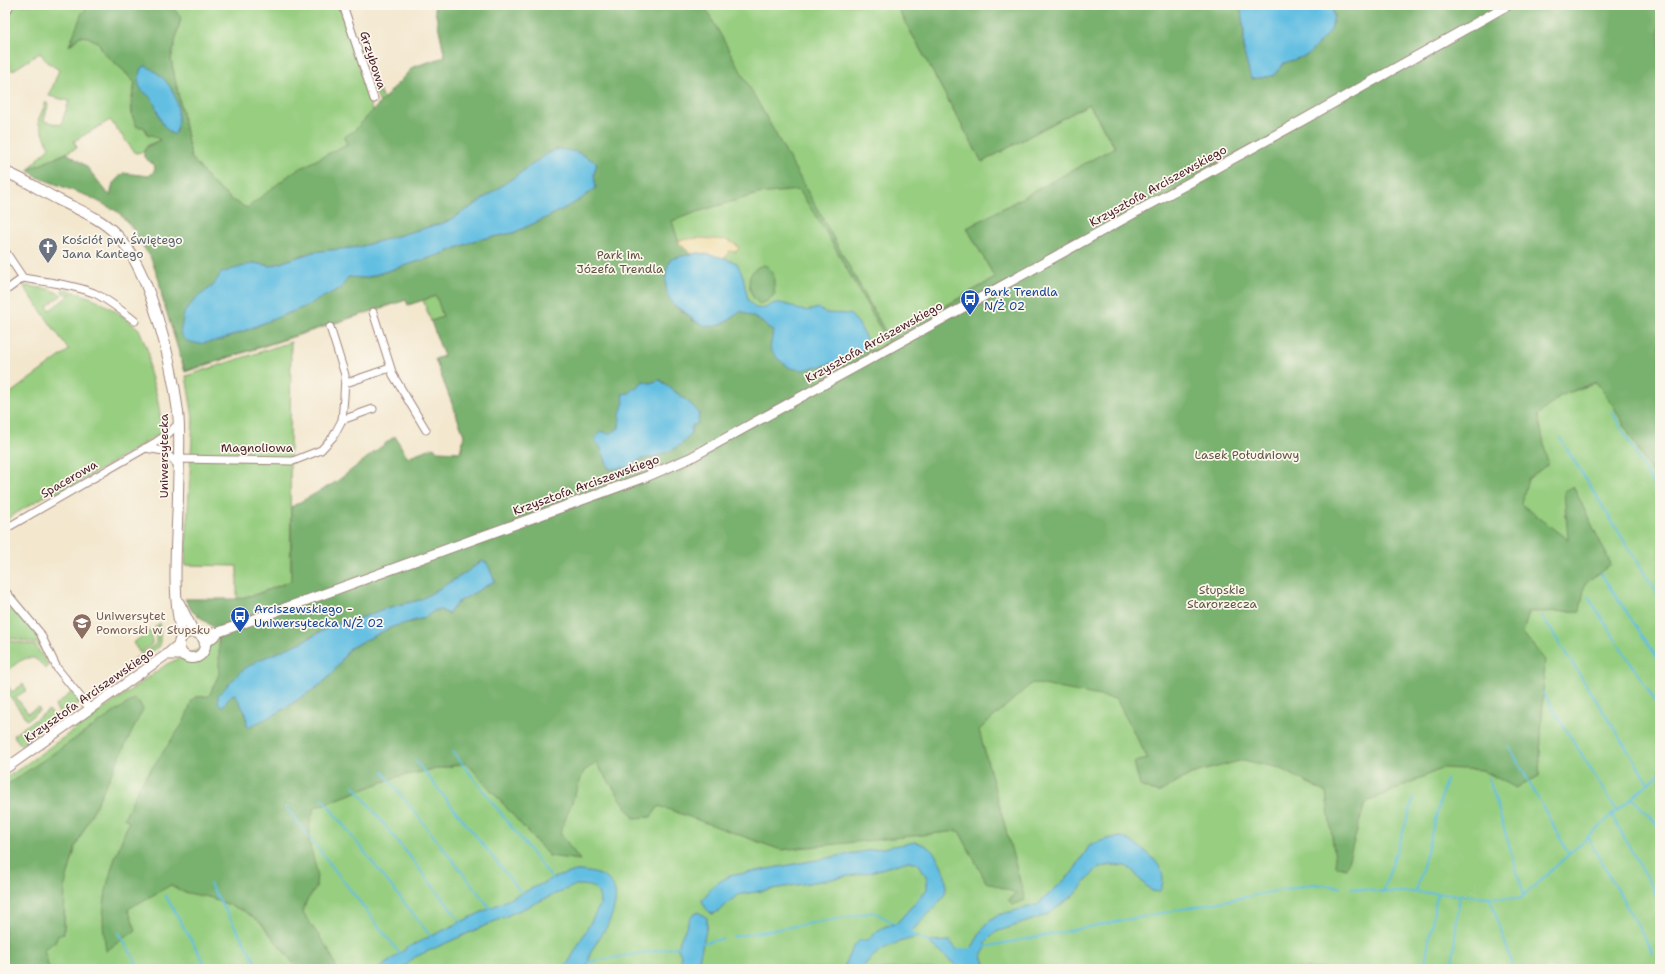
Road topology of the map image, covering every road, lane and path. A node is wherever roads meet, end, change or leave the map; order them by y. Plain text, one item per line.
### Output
1 (343, 5) edge
2 (1508, 5) edge
3 (8, 6) edge
4 (5, 14) edge
5 (374, 99) dead end
6 (8, 172) edge
7 (5, 251) edge
8 (24, 278) junction
9 (5, 291) edge
10 (373, 312) dead end
11 (135, 320) dead end
12 (330, 327) dead end
13 (390, 368) junction
14 (346, 383) junction
15 (373, 409) dead end
16 (342, 420) junction
17 (178, 424) junction
18 (426, 430) dead end
19 (145, 448) junction
20 (178, 462) junction
21 (5, 529) edge
22 (5, 590) edge
23 (177, 599) junction
24 (200, 636) junction
25 (180, 640) junction
26 (184, 655) junction
27 (166, 656) junction
28 (90, 709) junction
29 (5, 769) edge

1 - 5 street, Grzybowa
2 - 24 street, Krzysztofa Arciszewskiego
3 - 4 street
6 - 17 main road, Uniwersytecka
7 - 8 street
8 - 9 street
8 - 11 street
10 - 13 street
12 - 14 street, Magnoliowa
13 - 14 street
13 - 18 street
14 - 16 street, Magnoliowa
15 - 16 street
16 - 20 street, Magnoliowa
17 - 19 street, Spacerowa
17 - 20 main road, Uniwersytecka
19 - 20 street
19 - 21 street, Spacerowa
20 - 23 main road, Uniwersytecka
22 - 28 street
23 - 24 main road, Uniwersytecka
23 - 25 main road, Uniwersytecka
24 - 25 main road
24 - 26 main road
25 - 26 main road
25 - 27 street, Krzysztofa Arciszewskiego
26 - 27 street, Krzysztofa Arciszewskiego
27 - 28 street, Krzysztofa Arciszewskiego
28 - 29 street, Krzysztofa Arciszewskiego

